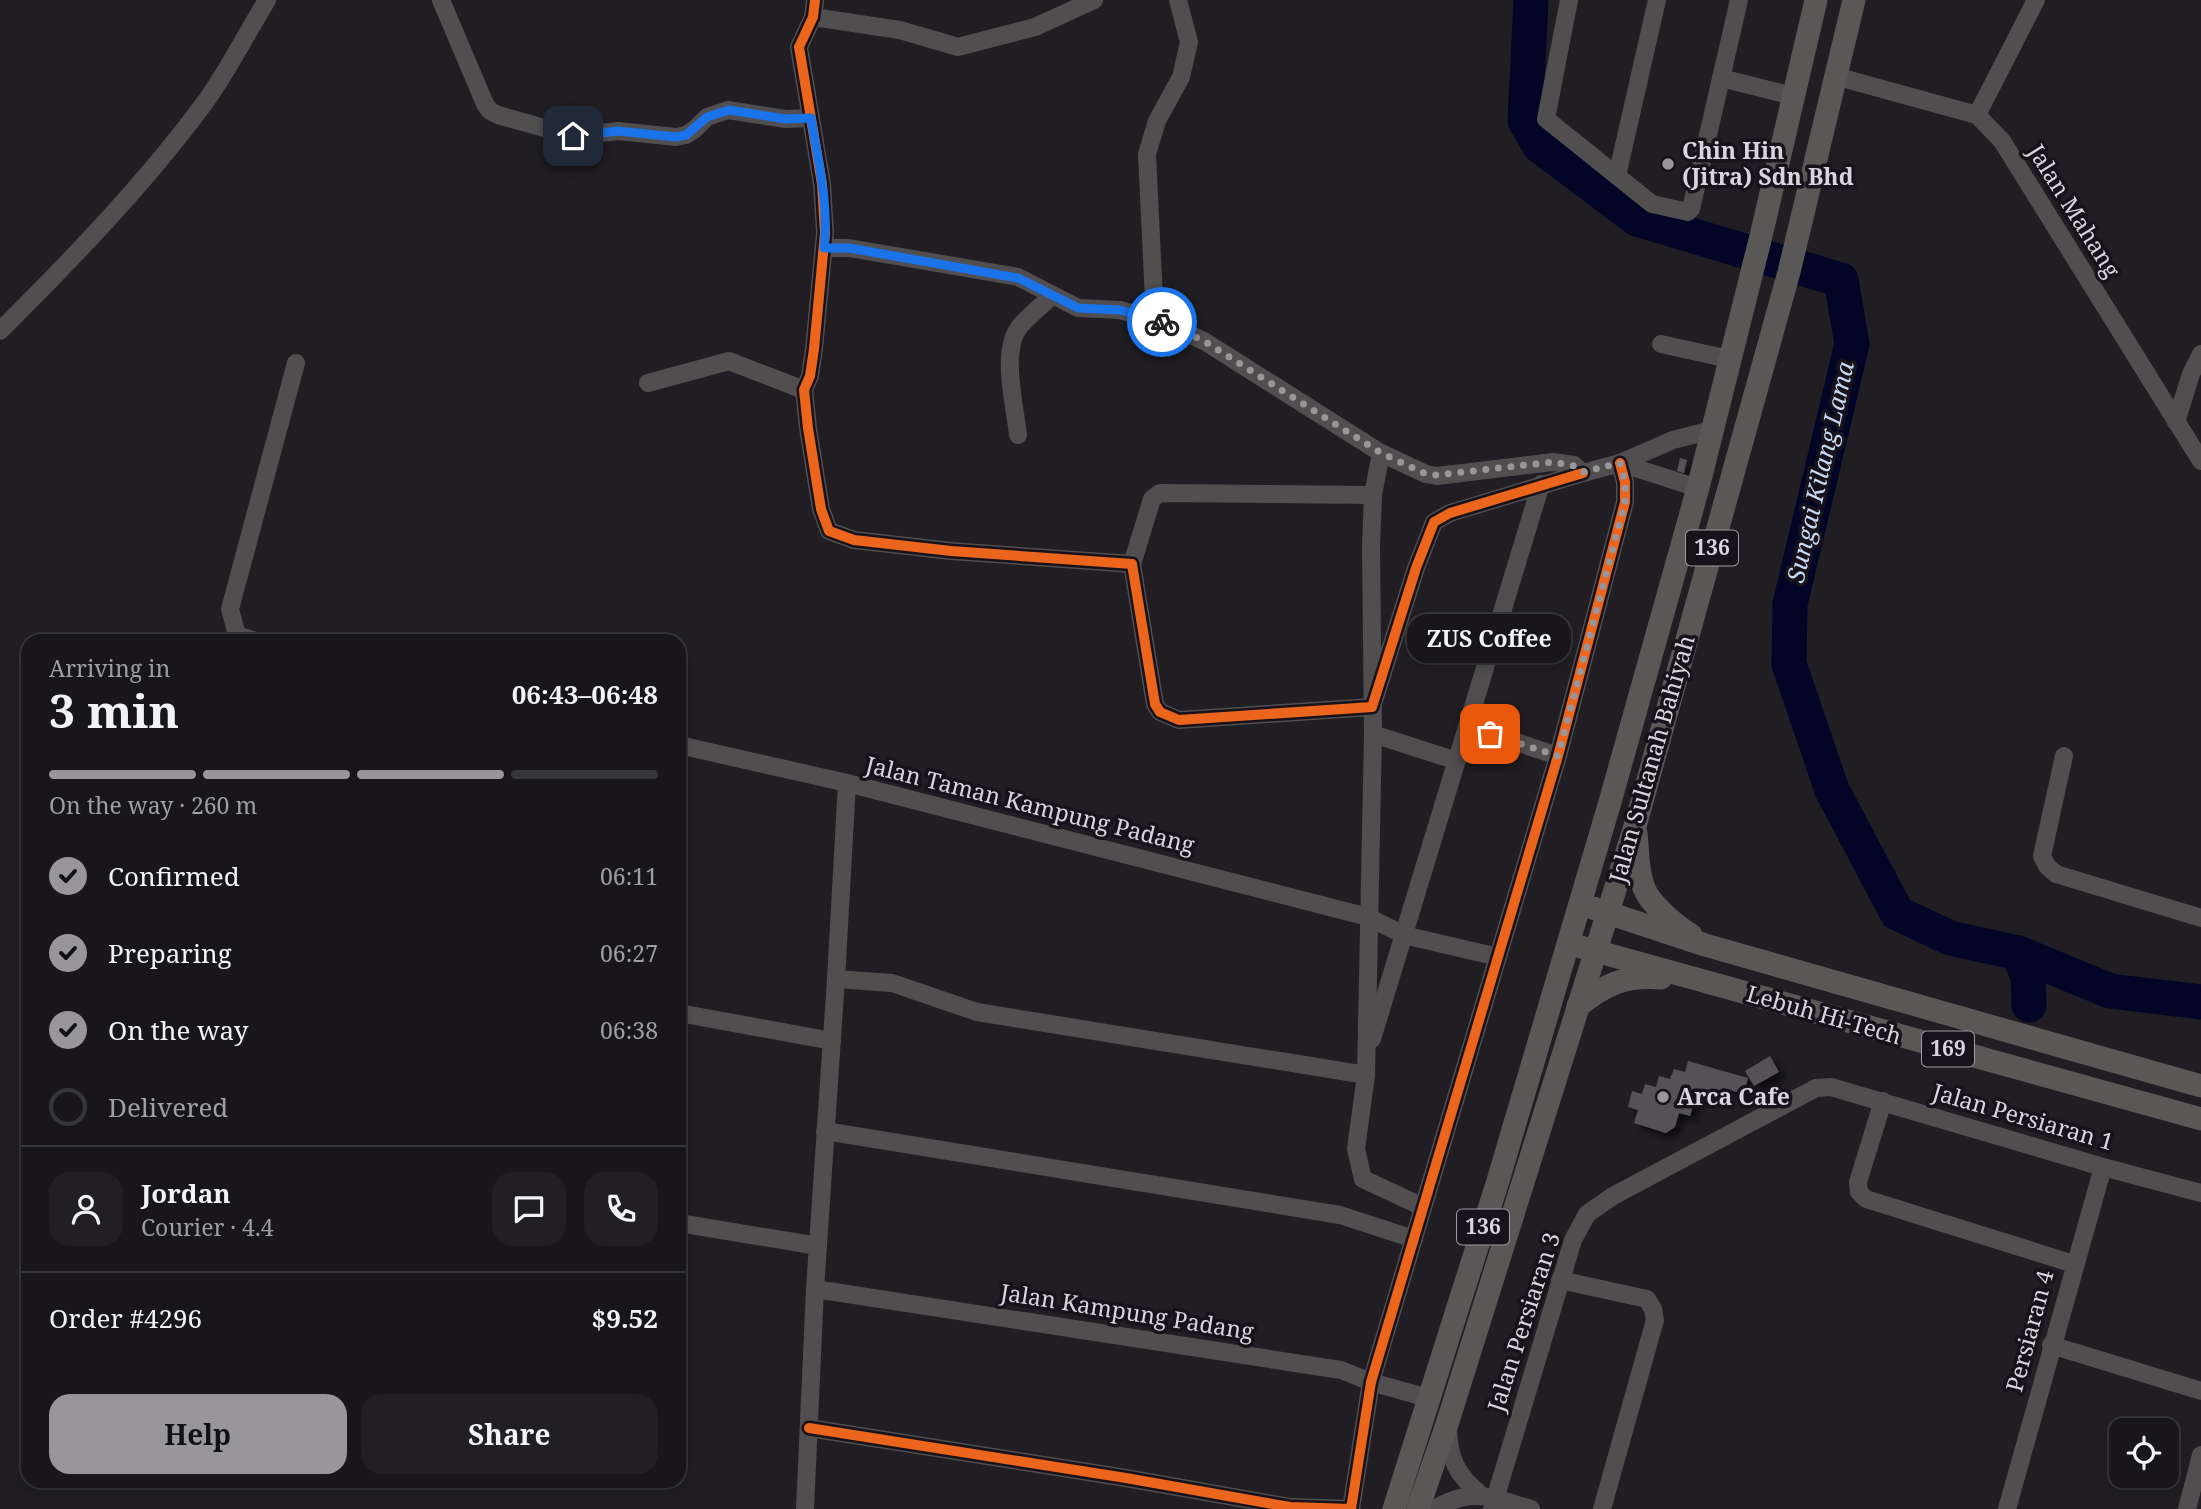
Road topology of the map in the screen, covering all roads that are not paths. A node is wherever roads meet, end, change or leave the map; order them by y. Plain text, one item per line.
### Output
1 (267, 0) edge
2 (441, 0) edge
3 (1094, 0) edge
4 (1178, 0) edge
5 (1569, 0) edge
6 (1657, 0) edge
7 (1739, 0) edge
8 (1816, 0) edge
9 (1854, 0) edge
10 (2036, 0) edge
11 (814, 8) edge
12 (1835, 76) junction
13 (1721, 78) junction
14 (1793, 96) junction
15 (1977, 116) junction
16 (811, 118) junction
17 (1617, 176) junction
18 (824, 248) junction
19 (1053, 295) junction
20 (1155, 320) junction
21 (0, 331) edge
22 (1661, 344) dead end
23 (2201, 354) edge
24 (1729, 359) junction
25 (296, 363) dead end
26 (648, 383) dead end
27 (804, 390) junction
28 (2176, 422) junction
29 (1712, 430) junction
30 (1018, 435) dead end
31 (2195, 441) edge
32 (1381, 453) junction
33 (2201, 461) edge
34 (1620, 463) junction
35 (1583, 472) junction
36 (1541, 484) junction
37 (1698, 488) junction
38 (1373, 495) junction
39 (1132, 564) junction
40 (237, 634) edge
41 (1372, 707) junction
42 (1468, 726) junction
43 (1373, 734) junction
44 (686, 747) edge
45 (1558, 756) junction
46 (2064, 756) dead end
47 (1457, 761) junction
48 (847, 783) junction
49 (1636, 822) junction
50 (1579, 904) junction
51 (1607, 913) junction
52 (1368, 916) junction
53 (2201, 918) edge
54 (1404, 935) junction
55 (1567, 944) junction
56 (1705, 945) junction
57 (1595, 951) junction
58 (1498, 957) junction
59 (836, 979) junction
60 (1694, 979) junction
61 (1578, 1006) junction
62 (686, 1014) edge
63 (832, 1041) junction
64 (1366, 1067) junction
65 (2201, 1086) edge
66 (1831, 1087) joint
67 (1883, 1101) junction
68 (2201, 1119) edge
69 (825, 1131) junction
70 (2103, 1167) junction
71 (2201, 1193) edge
72 (1423, 1207) junction
73 (686, 1224) edge
74 (1414, 1239) junction
75 (818, 1246) junction
76 (2074, 1264) junction
77 (1560, 1280) junction
78 (815, 1289) junction
79 (2052, 1345) junction
80 (1371, 1382) junction
81 (2201, 1391) edge
82 (1428, 1398) junction
83 (1448, 1421) junction
84 (809, 1428) junction
85 (2201, 1455) edge
86 (1489, 1501) edge
87 (805, 1509) edge
88 (1351, 1509) edge
89 (1394, 1509) edge
90 (1418, 1509) edge
91 (1434, 1509) edge
92 (1531, 1509) edge
93 (1602, 1509) edge
94 (2007, 1509) edge
95 (2187, 1509) edge

1 - 21 street
2 - 16 street
3 - 11 street
4 - 20 street
5 - 17 street
6 - 17 street
7 - 13 street
8 - 14 main road, Jalan Sultanah Bahiyah / 136
9 - 12 main road, Jalan Sultanah Bahiyah / 136
10 - 15 street
11 - 16 street
12 - 15 street, Jalan Mahang
12 - 49 main road, Jalan Sultanah Bahiyah / 136
13 - 14 street
13 - 17 street
14 - 24 main road, Jalan Sultanah Bahiyah / 136
15 - 28 street, Jalan Mahang
16 - 18 street
18 - 19 street
18 - 27 street
19 - 20 street
19 - 30 street
20 - 32 street
22 - 24 street
23 - 28 street
24 - 29 main road, Jalan Sultanah Bahiyah / 136
25 - 40 street
26 - 27 street
27 - 39 street
28 - 31 street, Jalan Mahang
29 - 34 street
29 - 37 main road, Jalan Sultanah Bahiyah / 136
31 - 33 street, Jalan Mahang
32 - 35 street
32 - 38 street
34 - 35 street
34 - 37 street
34 - 45 street
35 - 36 street
36 - 41 street
36 - 42 street
37 - 50 main road, Jalan Sultanah Bahiyah / 136
38 - 39 street
38 - 41 street
39 - 41 street
41 - 43 street
42 - 45 street
42 - 47 street
43 - 47 street
43 - 52 street
44 - 48 street, Jalan Taman Kampung Padang
45 - 58 street
46 - 53 street
47 - 54 street
48 - 52 street, Jalan Taman Kampung Padang
48 - 59 street
49 - 51 main road, Jalan Sultanah Bahiyah / 136
49 - 56 main road
50 - 51 main road, Lebuh Hi-Tech / 169
50 - 55 main road, Jalan Sultanah Bahiyah / 136
51 - 56 main road, Lebuh Hi-Tech / 169
51 - 57 main road, Jalan Sultanah Bahiyah / 136
52 - 54 street, Jalan Taman Kampung Padang
52 - 64 street
54 - 58 street, Jalan Taman Kampung Padang
54 - 64 street
55 - 57 main road, Lebuh Hi-Tech / 169
55 - 82 main road, Jalan Sultanah Bahiyah / 136
56 - 65 main road, Lebuh Hi-Tech / 169
57 - 60 main road, Lebuh Hi-Tech / 169
57 - 61 main road, Jalan Sultanah Bahiyah / 136
58 - 72 street
59 - 63 street
59 - 64 street
60 - 61 main road
60 - 68 main road, Lebuh Hi-Tech / 169
61 - 83 main road, Jalan Sultanah Bahiyah / 136
62 - 63 street
63 - 69 street
64 - 72 street
66 - 67 street, Jalan Persiaran 1
66 - 77 street, Jalan Persiaran 3
67 - 70 street, Jalan Persiaran 1
67 - 76 street
69 - 74 street
69 - 75 street
70 - 71 street, Jalan Persiaran 1
70 - 76 street, Persiaran 4
72 - 74 street
73 - 75 street
74 - 80 street
75 - 78 street
76 - 79 street, Persiaran 4
77 - 86 street, Jalan Persiaran 3
77 - 93 street
78 - 80 street, Jalan Kampung Padang
78 - 84 street
79 - 81 street
79 - 94 street, Persiaran 4
80 - 82 street, Jalan Kampung Padang
80 - 88 street
82 - 89 main road, Jalan Sultanah Bahiyah / 136
83 - 86 street
83 - 90 main road, Jalan Sultanah Bahiyah / 136
84 - 87 street
84 - 88 street
85 - 95 street
86 - 91 street
86 - 92 street

